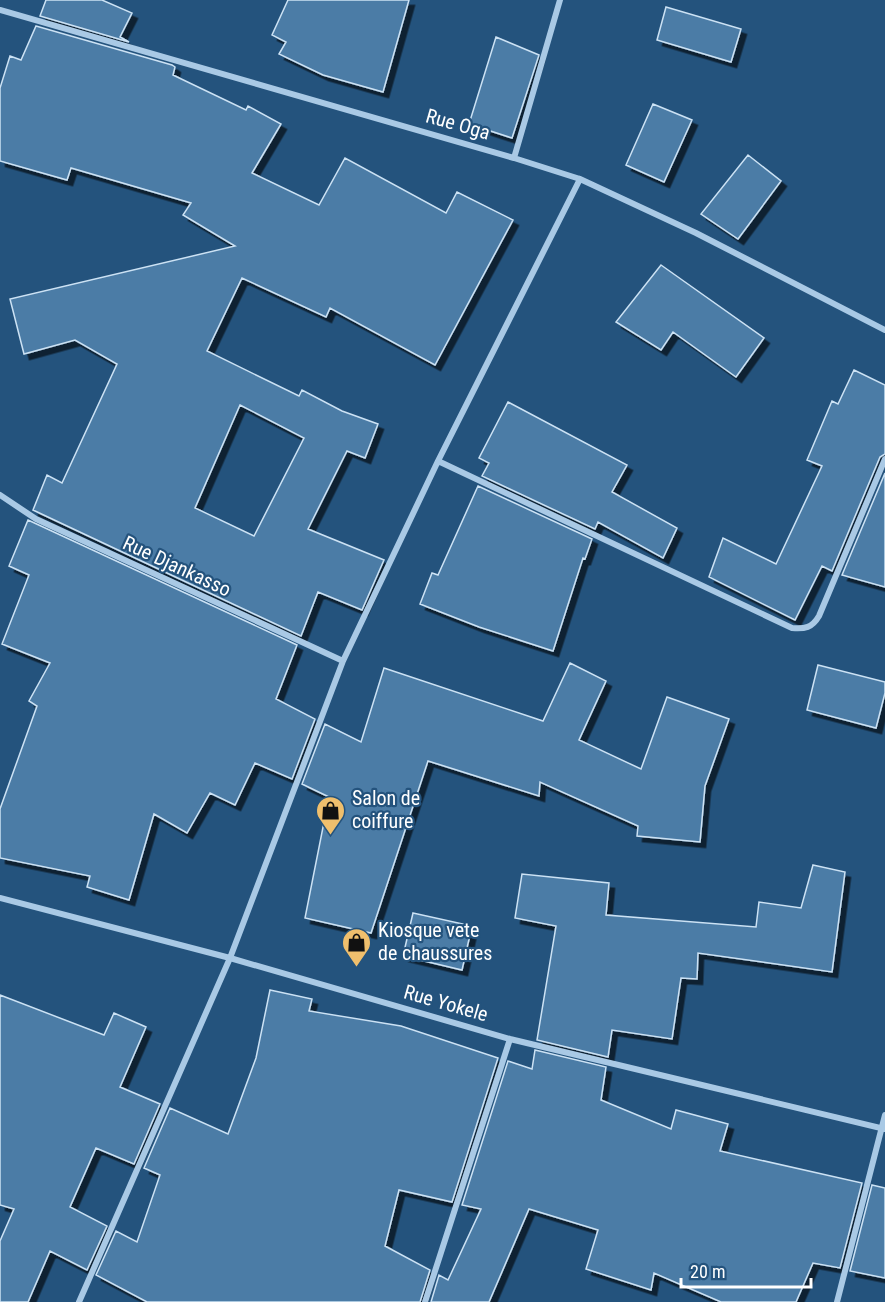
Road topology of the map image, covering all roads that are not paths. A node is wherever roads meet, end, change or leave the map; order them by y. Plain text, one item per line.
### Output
1 (560, 0) edge
2 (0, 10) edge
3 (514, 158) junction
4 (580, 179) junction
5 (885, 330) edge
6 (885, 459) edge
7 (438, 461) junction
8 (0, 495) edge
9 (343, 661) junction
10 (0, 898) edge
11 (230, 958) junction
12 (510, 1039) junction
13 (885, 1115) edge
14 (884, 1128) edge
15 (79, 1302) edge
16 (424, 1302) edge
17 (837, 1302) edge

1 - 3 street
2 - 3 street, Rue Oga
3 - 4 street, Rue Oga
4 - 5 street, Rue Oga
4 - 7 street
6 - 7 street
7 - 9 street
8 - 9 street, Rue Djankasso
9 - 11 street
10 - 11 street, Rue Yokele
11 - 12 street, Rue Yokele
11 - 15 street
12 - 14 street, Rue Yokele
12 - 16 street
13 - 14 street
14 - 17 street

